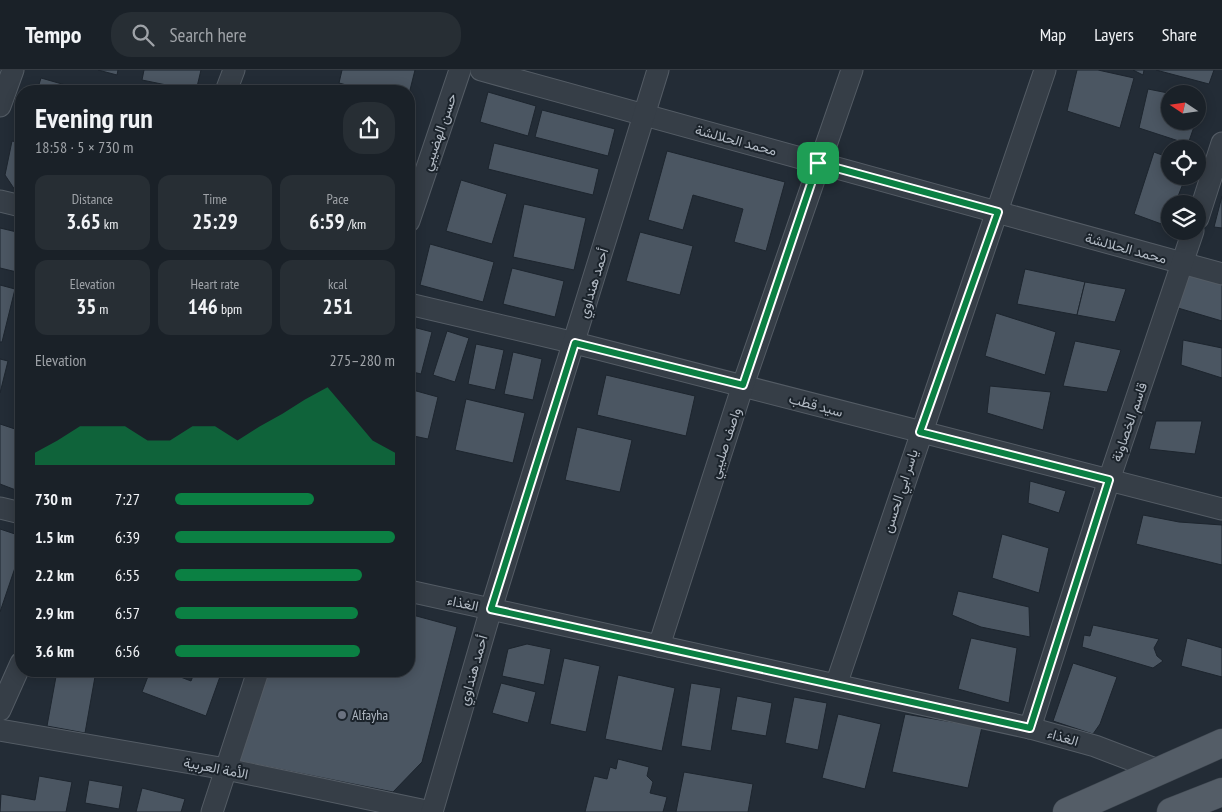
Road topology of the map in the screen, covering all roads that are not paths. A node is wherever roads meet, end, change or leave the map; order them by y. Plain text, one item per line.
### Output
1 (13, 70) edge
2 (234, 70) edge
3 (460, 70) edge
4 (481, 70) edge
5 (658, 70) edge
6 (852, 70) edge
7 (1045, 70) edge
8 (228, 85) edge
9 (0, 106) edge
10 (643, 115) junction
11 (1222, 143) edge
12 (818, 163) junction
13 (1205, 195) edge
14 (0, 200) edge
15 (15, 204) edge
16 (415, 204) edge
17 (998, 212) junction
18 (1190, 240) edge
19 (1183, 264) junction
20 (1222, 274) edge
21 (415, 305) edge
22 (575, 343) junction
23 (743, 385) junction
24 (920, 432) junction
25 (1109, 480) junction
26 (0, 508) edge
27 (1222, 509) edge
28 (15, 512) edge
29 (415, 592) edge
30 (491, 609) junction
31 (659, 646) junction
32 (15, 676) edge
33 (256, 677) edge
34 (836, 685) junction
35 (0, 710) edge
36 (1030, 728) junction
37 (0, 730) edge
38 (1222, 743) edge
39 (226, 769) junction
40 (1158, 770) junction
41 (1222, 792) edge
42 (212, 812) edge
43 (432, 812) edge
44 (1067, 812) edge
45 (1171, 812) edge

1 - 9 street
2 - 8 street
3 - 16 street, حسن الهضيبي
4 - 10 street, محمد الحلالشة
5 - 10 street, أحمد هنداوي
6 - 12 street, واصف صليبي
7 - 17 street, ياسر ابي الحسن
10 - 12 street, محمد الحلالشة
10 - 22 street, أحمد هنداوي
11 - 13 street
12 - 17 street, محمد الحلالشة
12 - 23 street, واصف صليبي
14 - 15 street
17 - 19 street, محمد الحلالشة
17 - 24 street, ياسر ابي الحسن
18 - 19 street, قاسم الخصاونة
19 - 20 street, محمد الحلالشة
19 - 25 street, قاسم الخصاونة
21 - 22 street, سيد قطب
22 - 23 street, سيد قطب
22 - 30 street, أحمد هنداوي
23 - 24 street, سيد قطب
23 - 31 street, واصف صليبي
24 - 25 street, سيد قطب
24 - 34 street, ياسر ابي الحسن
25 - 27 street, سيد قطب
25 - 36 street, قاسم الخصاونة
26 - 28 street
29 - 30 street, الغذاء
30 - 31 street, الغذاء
30 - 43 street, أحمد هنداوي
31 - 34 street, الغذاء
32 - 35 street
33 - 39 street
34 - 36 street, الغذاء
36 - 40 street, الغذاء
37 - 39 street, الأمة العربية
38 - 40 main road
39 - 42 street
39 - 43 street, الأمة العربية
40 - 44 main road
41 - 45 main road

